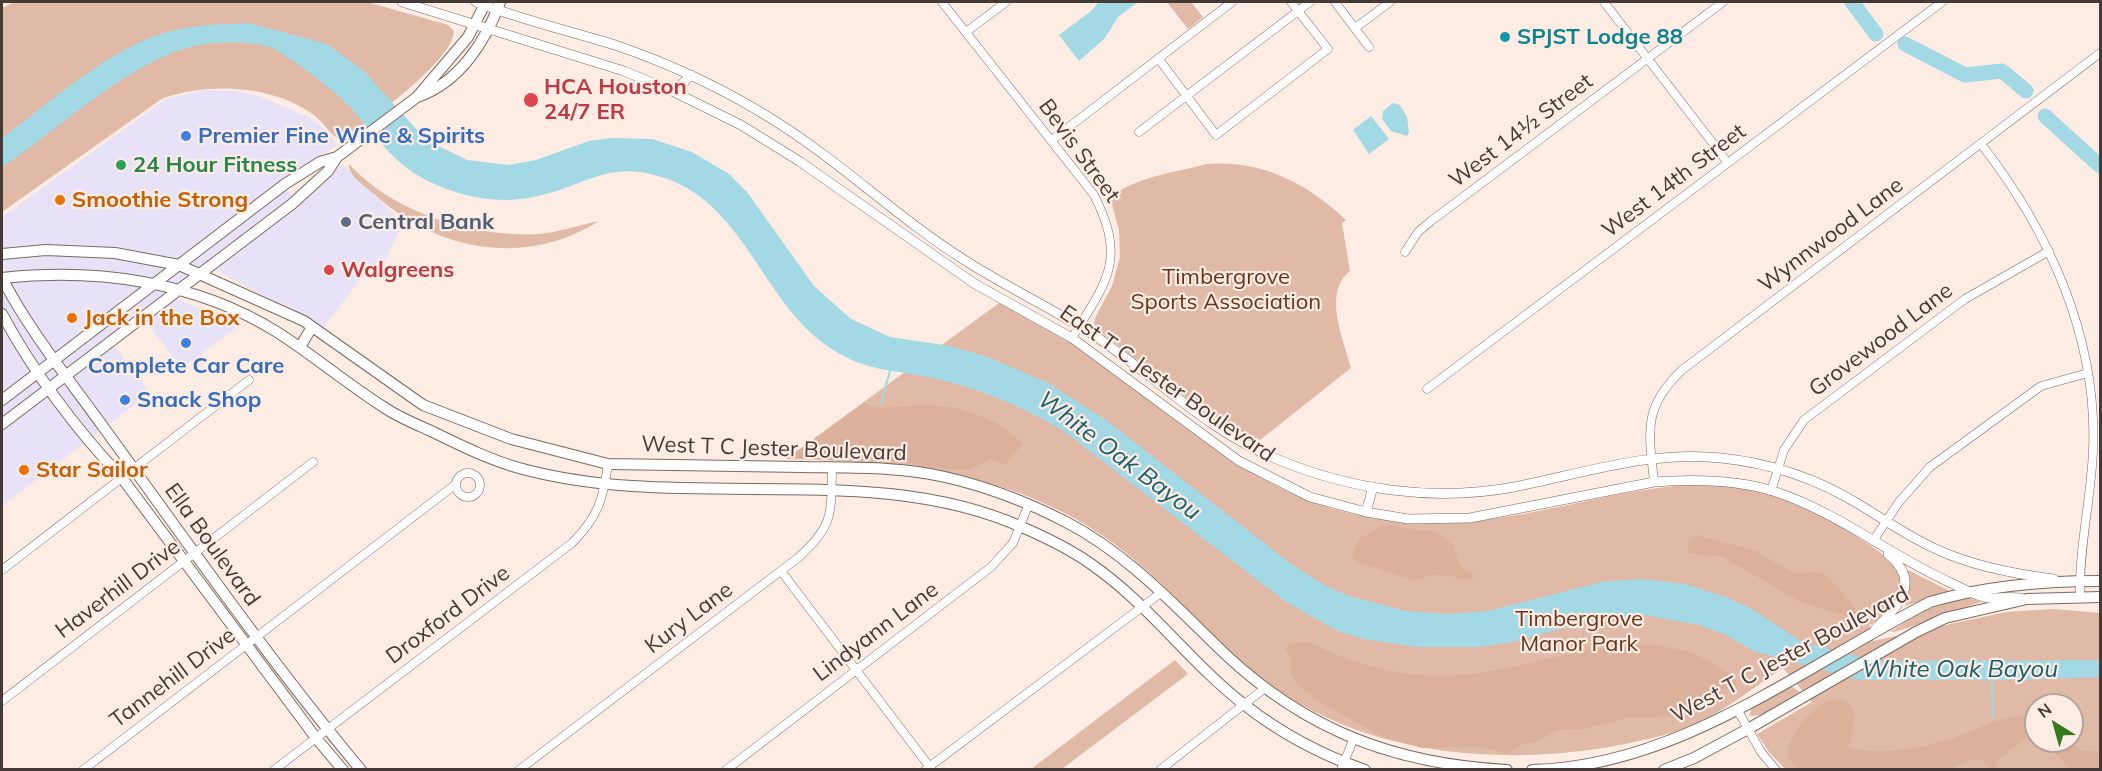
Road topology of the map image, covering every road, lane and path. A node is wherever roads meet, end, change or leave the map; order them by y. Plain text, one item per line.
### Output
1 (402, 2) edge
2 (942, 2) edge
3 (1006, 2) edge
4 (1232, 2) edge
5 (1291, 2) edge
6 (1310, 2) edge
7 (1335, 2) edge
8 (1390, 2) edge
9 (1604, 2) edge
10 (1723, 2) edge
11 (1942, 2) edge
12 (482, 3) edge
13 (499, 6) edge
14 (1298, 10) junction
15 (475, 24) junction
16 (1355, 28) junction
17 (489, 29) junction
18 (966, 32) junction
19 (1369, 47) dead end
20 (2100, 53) edge
21 (1158, 58) junction
22 (1647, 59) junction
23 (691, 75) junction
24 (675, 92) junction
25 (1186, 96) junction
26 (415, 98) junction
27 (1139, 132) dead end
28 (1052, 140) junction
29 (811, 144) junction
30 (1981, 144) junction
31 (337, 157) junction
32 (799, 161) junction
33 (1728, 163) junction
34 (938, 241) junction
35 (79, 251) junction
36 (2049, 251) junction
37 (1405, 252) dead end
38 (929, 253) junction
39 (2, 254) edge
40 (179, 265) junction
41 (77, 273) junction
42 (201, 274) junction
43 (2, 278) edge
44 (154, 284) junction
45 (178, 289) junction
46 (2, 314) edge
47 (1080, 326) junction
48 (312, 327) junction
49 (1072, 338) junction
50 (300, 347) junction
51 (54, 361) junction
52 (38, 372) junction
53 (2088, 373) junction
54 (65, 376) junction
55 (249, 380) dead end
56 (49, 388) junction
57 (1427, 388) dead end
58 (2, 400) edge
59 (461, 422) junction
60 (2, 424) edge
61 (449, 440) junction
62 (1651, 459) junction
63 (313, 462) dead end
64 (608, 464) junction
65 (832, 467) junction
66 (1777, 468) junction
67 (132, 470) junction
68 (122, 478) junction
69 (1654, 482) junction
70 (456, 484) dead end
71 (605, 485) junction
72 (1372, 487) junction
73 (1771, 491) junction
74 (832, 492) junction
75 (1028, 506) junction
76 (1366, 512) junction
77 (1886, 522) junction
78 (1020, 526) junction
79 (1872, 542) junction
80 (194, 553) junction
81 (184, 561) junction
82 (2, 570) edge
83 (781, 571) junction
84 (2068, 581) junction
85 (2080, 581) junction
86 (2100, 581) edge
87 (1162, 592) junction
88 (1971, 592) junction
89 (2080, 596) junction
90 (2100, 597) edge
91 (2027, 599) junction
92 (1142, 607) junction
93 (1872, 632) junction
94 (256, 637) junction
95 (246, 645) junction
96 (857, 670) junction
97 (1265, 688) junction
98 (2, 701) edge
99 (1244, 705) junction
100 (1737, 709) junction
101 (327, 729) junction
102 (1748, 729) junction
103 (316, 738) junction
104 (1353, 740) junction
105 (1342, 766) edge
106 (1591, 767) edge
107 (927, 768) edge
108 (1474, 769) edge
109 (83, 770) edge
110 (274, 770) edge
111 (343, 770) edge
112 (361, 770) edge
113 (519, 770) edge
114 (726, 770) edge
115 (1160, 770) edge
116 (1365, 770) edge
117 (1507, 770) edge
118 (1532, 770) edge
119 (1664, 770) edge
120 (1776, 770) edge

1 - 15 street, East T C Jester Boulevard
2 - 18 street, Bevis Street
3 - 18 street
4 - 21 street
5 - 14 street
6 - 14 street
7 - 16 street
8 - 16 street
9 - 22 street
10 - 22 street, West 14½ Street
11 - 33 street, West 14th Street
12 - 13 street, East T C Jester Boulevard
12 - 15 main road
13 - 17 main road
13 - 23 street, East T C Jester Boulevard
14 - 25 street
14 - 25 street
15 - 17 street, East T C Jester Boulevard
15 - 26 main road
16 - 19 street
17 - 24 street, East T C Jester Boulevard
17 - 26 main road
18 - 28 street, Bevis Street
20 - 30 street, Wynnwood Lane
21 - 25 street
21 - 28 street
22 - 33 street
22 - 37 street, West 14½ Street
23 - 24 street
23 - 29 street, East T C Jester Boulevard
24 - 32 street, East T C Jester Boulevard
25 - 27 street
26 - 31 main road
28 - 47 street, Bevis Street
29 - 32 street
29 - 34 street, East T C Jester Boulevard
30 - 36 street
30 - 62 street, Wynnwood Lane
31 - 40 main road
31 - 42 main road
32 - 38 street, East T C Jester Boulevard
33 - 57 street, West 14th Street
34 - 38 street
34 - 47 street, East T C Jester Boulevard
35 - 39 main road, West T C Jester Boulevard
35 - 40 main road, West T C Jester Boulevard
35 - 41 main road
36 - 53 street
36 - 66 street, Grovewood Lane
38 - 49 street, East T C Jester Boulevard
40 - 42 main road, West T C Jester Boulevard
40 - 44 main road
41 - 43 main road, West T C Jester Boulevard
41 - 44 main road, West T C Jester Boulevard
42 - 45 main road
42 - 48 main road, West T C Jester Boulevard
43 - 51 main road, Ella Boulevard
44 - 45 main road, West T C Jester Boulevard
44 - 51 main road
45 - 50 main road, West T C Jester Boulevard
45 - 54 main road
46 - 52 main road, Ella Boulevard
47 - 49 street, Bevis Street
47 - 72 street, East T C Jester Boulevard
48 - 50 main road
48 - 59 main road, West T C Jester Boulevard
49 - 76 street, East T C Jester Boulevard
50 - 61 main road, West T C Jester Boulevard
51 - 52 main road
51 - 54 main road, Ella Boulevard
52 - 56 main road, Ella Boulevard
52 - 58 main road
53 - 77 street
53 - 85 street
54 - 56 main road
54 - 67 main road, Ella Boulevard
55 - 67 street
56 - 60 main road
56 - 68 main road, Ella Boulevard
59 - 61 main road
59 - 64 main road, West T C Jester Boulevard
61 - 71 main road, West T C Jester Boulevard
62 - 66 street, East T C Jester Boulevard
62 - 69 street, Wynnwood Lane
62 - 72 street, East T C Jester Boulevard
63 - 80 street, Haverhill Drive
64 - 65 main road, West T C Jester Boulevard
64 - 71 street, Droxford Drive
65 - 74 street, Kury Lane
65 - 75 main road, West T C Jester Boulevard
66 - 73 street, Grovewood Lane
66 - 77 street, East T C Jester Boulevard
67 - 68 street
67 - 80 main road, Ella Boulevard
68 - 81 main road, Ella Boulevard
68 - 82 street
69 - 73 street, East T C Jester Boulevard
69 - 76 street, East T C Jester Boulevard
70 - 94 street, Tannehill Drive
71 - 74 main road, West T C Jester Boulevard
71 - 101 street, Droxford Drive
72 - 76 street
73 - 79 street, East T C Jester Boulevard
74 - 78 main road, West T C Jester Boulevard
74 - 83 street, Kury Lane
75 - 78 street, Lindyann Lane
75 - 87 main road, West T C Jester Boulevard
77 - 79 street
77 - 84 street, East T C Jester Boulevard
78 - 92 main road, West T C Jester Boulevard
78 - 96 street, Lindyann Lane
79 - 88 street, East T C Jester Boulevard
79 - 93 street
80 - 81 street, Haverhill Drive
80 - 94 main road, Ella Boulevard
81 - 95 main road, Ella Boulevard
81 - 98 street, Haverhill Drive
83 - 96 street
83 - 113 street, Kury Lane
84 - 85 main road, West T C Jester Boulevard
84 - 88 main road, West T C Jester Boulevard
85 - 86 main road, West T C Jester Boulevard
85 - 89 street
87 - 92 street
87 - 97 main road, West T C Jester Boulevard
88 - 91 street, East T C Jester Boulevard
88 - 93 main road, West T C Jester Boulevard
89 - 90 main road, West T C Jester Boulevard
89 - 91 main road, West T C Jester Boulevard
91 - 102 main road, West T C Jester Boulevard
92 - 99 main road, West T C Jester Boulevard
92 - 107 street
93 - 100 main road, West T C Jester Boulevard
94 - 95 street, Tannehill Drive
94 - 101 main road, Ella Boulevard
95 - 103 main road, Ella Boulevard
95 - 109 street, Tannehill Drive
96 - 107 street
96 - 114 street, Lindyann Lane
97 - 99 street
97 - 104 main road, West T C Jester Boulevard
99 - 105 main road, West T C Jester Boulevard
99 - 115 street
100 - 102 street
100 - 106 main road, West T C Jester Boulevard
101 - 103 street, Droxford Drive
101 - 112 main road, Ella Boulevard
102 - 119 main road, West T C Jester Boulevard
102 - 120 street
103 - 110 street, Droxford Drive
103 - 111 main road, Ella Boulevard
104 - 105 street
104 - 108 main road, West T C Jester Boulevard
105 - 116 main road, West T C Jester Boulevard
106 - 118 main road, West T C Jester Boulevard
108 - 117 main road, West T C Jester Boulevard

